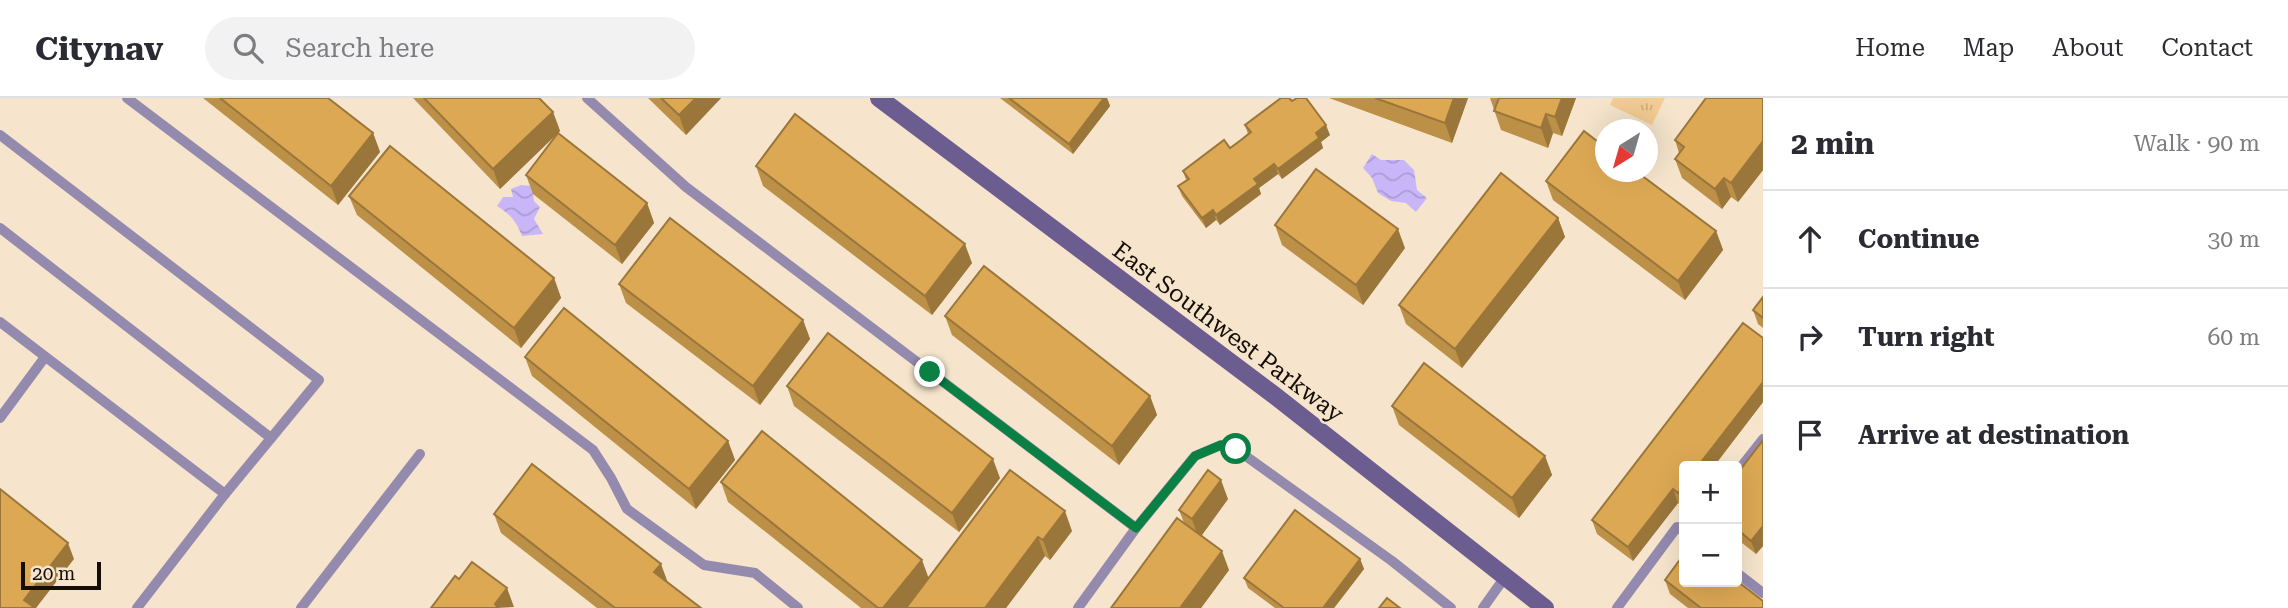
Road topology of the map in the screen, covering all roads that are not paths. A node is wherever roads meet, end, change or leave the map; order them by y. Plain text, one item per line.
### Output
1 (127, 98) edge
2 (587, 98) edge
3 (879, 98) edge
4 (0, 135) edge
5 (0, 228) edge
6 (0, 322) edge
7 (46, 357) junction
8 (0, 418) edge
9 (271, 438) junction
10 (1763, 439) edge
11 (420, 454) dead end
12 (1742, 466) edge
13 (225, 494) junction
14 (1136, 528) junction
15 (1679, 528) edge
16 (1742, 576) edge
17 (1505, 577) junction
18 (1763, 593) edge
19 (1619, 607) edge
20 (137, 608) edge
21 (301, 608) edge
22 (798, 608) edge
23 (1078, 608) edge
24 (1451, 608) edge
25 (1483, 608) edge
26 (1545, 608) edge

1 - 22 lane
2 - 14 lane
3 - 17 street, East Southwest Parkway
4 - 9 lane
5 - 9 lane
6 - 7 lane
7 - 8 lane
7 - 13 lane
9 - 13 lane
10 - 12 lane
11 - 21 lane
13 - 20 lane
14 - 23 lane
14 - 24 lane
15 - 19 lane
16 - 18 lane
17 - 25 lane
17 - 26 street, East Southwest Parkway

